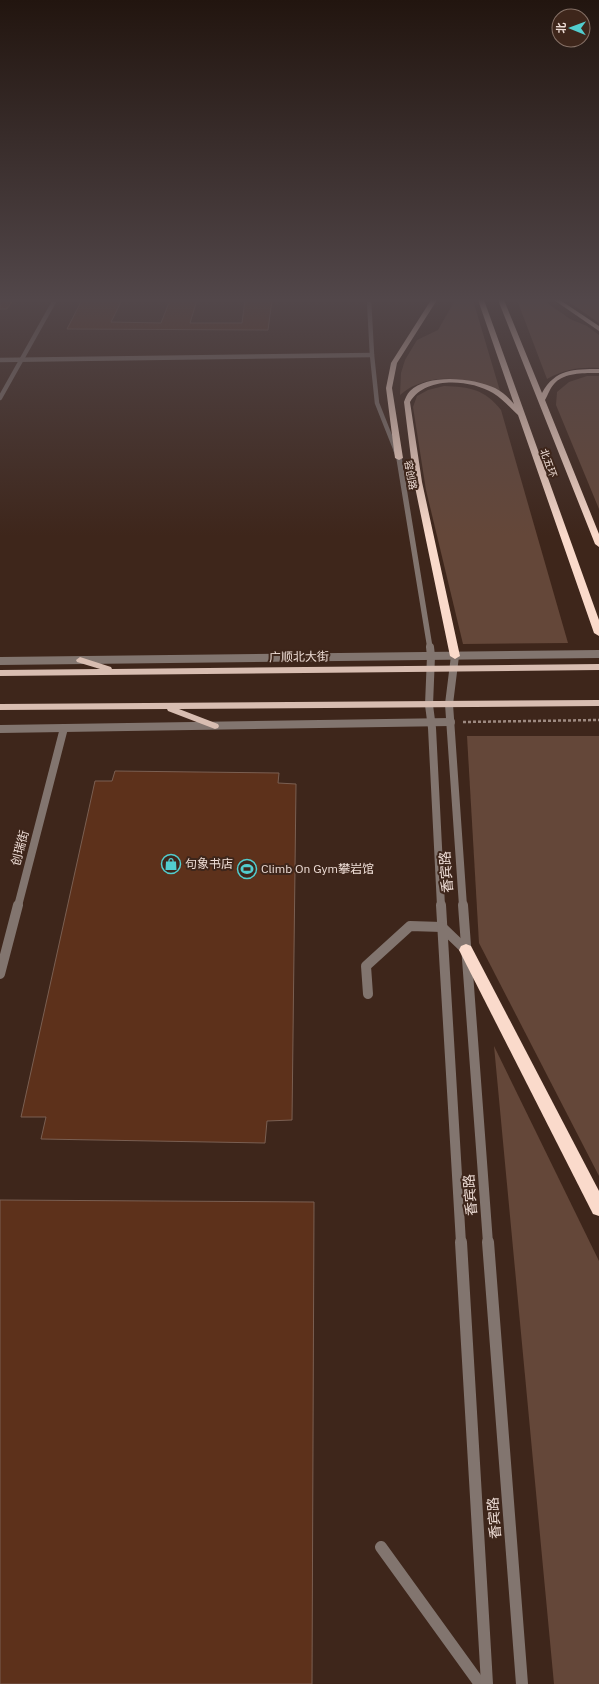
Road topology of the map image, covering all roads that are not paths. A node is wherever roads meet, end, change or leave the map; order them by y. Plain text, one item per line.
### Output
1 (11, 379) edge
2 (374, 379) edge
3 (391, 379) edge
4 (509, 379) edge
5 (534, 379) edge
6 (559, 379) edge
7 (0, 398) edge
8 (542, 399) junction
9 (521, 414) junction
10 (399, 458) junction
11 (599, 544) edge
12 (599, 633) edge
13 (599, 654) edge
14 (431, 656) junction
15 (455, 656) junction
16 (0, 660) edge
17 (80, 660) junction
18 (599, 667) edge
19 (432, 668) junction
20 (453, 668) junction
21 (115, 671) junction
22 (0, 673) edge
23 (599, 703) edge
24 (449, 704) junction
25 (429, 705) junction
26 (0, 707) edge
27 (165, 707) junction
28 (451, 722) junction
29 (431, 723) junction
30 (215, 726) junction
31 (64, 728) junction
32 (0, 730) edge
33 (442, 927) junction
34 (466, 950) junction
35 (0, 974) edge
36 (368, 994) dead end
37 (599, 1208) edge
38 (381, 1547) dead end
39 (480, 1684) edge
40 (488, 1684) edge
41 (522, 1684) edge

1 - 7 street
2 - 10 street, 容创路
3 - 10 highway
4 - 9 highway, 北五环
5 - 8 highway, 北五环
6 - 8 highway
8 - 11 highway, 北五环
9 - 12 highway, 北五环
9 - 15 highway
10 - 14 street, 容创路
13 - 15 street
14 - 15 street
14 - 17 street
14 - 19 street, 容创路
15 - 20 street, 香宾路
16 - 17 street
17 - 21 main road
18 - 20 main road, 广顺北大街
19 - 20 main road, 广顺北大街
19 - 21 main road, 广顺北大街
19 - 25 street, 香宾路
20 - 24 street, 香宾路
21 - 22 main road, 广顺北大街
23 - 24 main road
24 - 25 main road
24 - 28 street, 香宾路
25 - 27 main road
25 - 29 street, 香宾路
26 - 27 main road
27 - 30 main road
28 - 29 street
28 - 34 street, 香宾路
29 - 30 street
29 - 33 street, 香宾路
30 - 31 street
31 - 32 street
31 - 35 street, 创瑞街
33 - 34 street
33 - 36 street
33 - 40 street, 香宾路
34 - 37 highway
34 - 41 street, 香宾路
38 - 39 street

